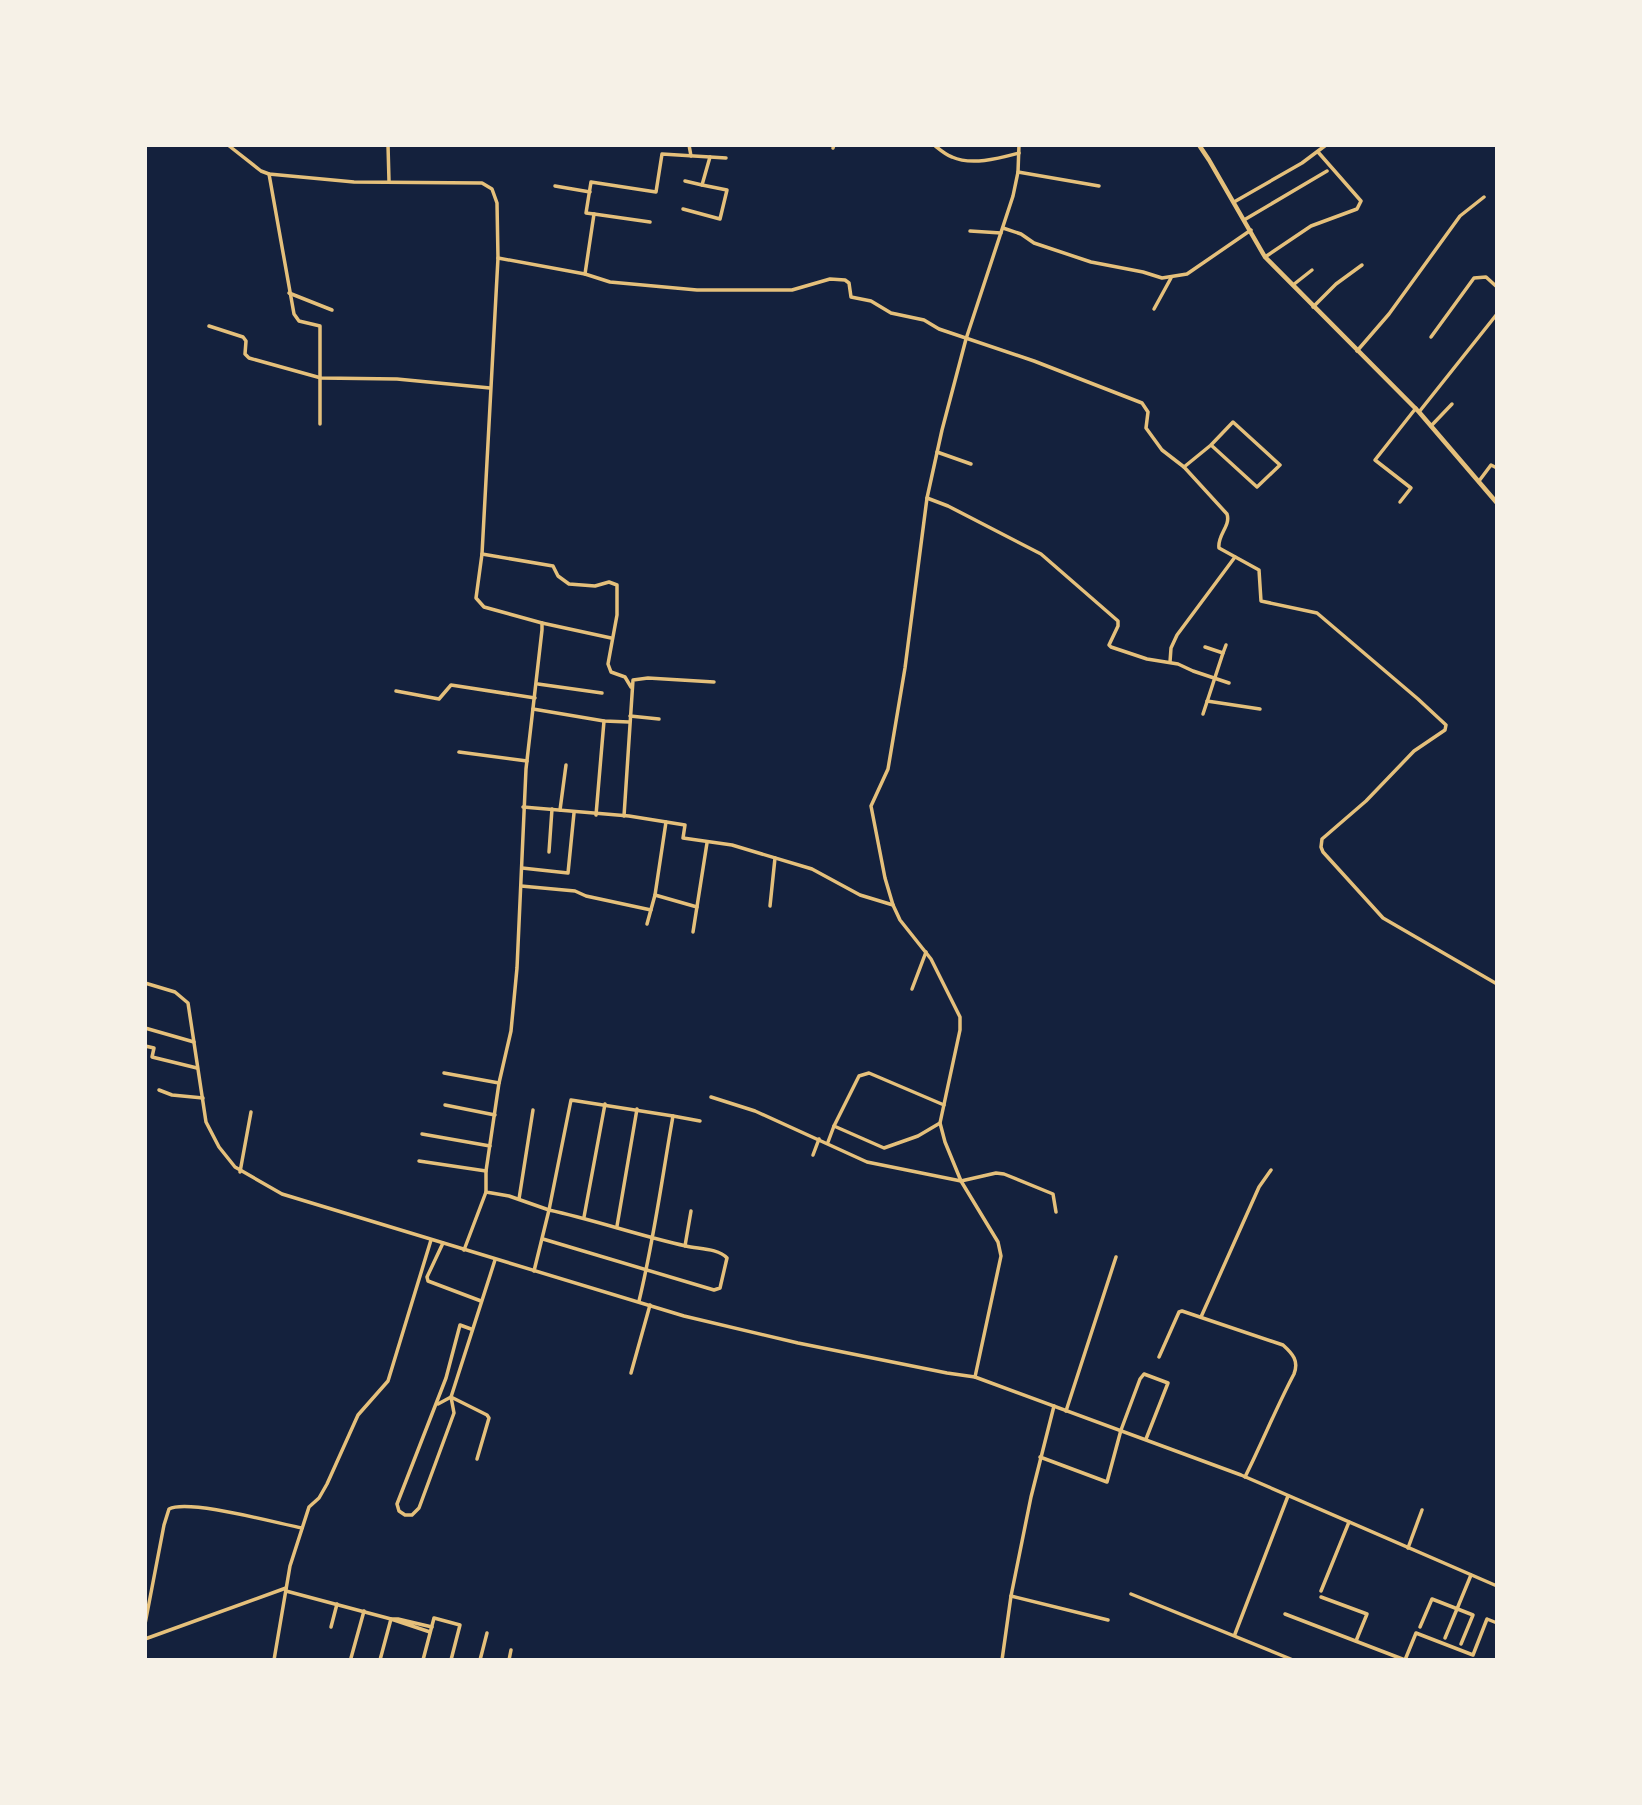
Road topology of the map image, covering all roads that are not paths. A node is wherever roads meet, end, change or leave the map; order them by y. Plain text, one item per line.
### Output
1 (228, 145) edge
2 (388, 145) edge
3 (689, 145) edge
4 (934, 145) edge
5 (1019, 145) edge
6 (1199, 145) edge
7 (1326, 145) edge
8 (1318, 152) junction
9 (1019, 153) junction
10 (691, 156) junction
11 (710, 157) junction
12 (726, 158) dead end
13 (1327, 171) dead end
14 (1018, 172) junction
15 (269, 174) junction
16 (389, 181) junction
17 (685, 181) dead end
18 (702, 185) junction
19 (555, 186) dead end
20 (1099, 186) dead end
21 (590, 192) junction
22 (1484, 197) dead end
23 (1234, 202) junction
24 (683, 209) dead end
25 (594, 214) junction
26 (1244, 220) junction
27 (650, 222) dead end
28 (1002, 230) junction
29 (1251, 230) junction
30 (970, 231) dead end
31 (1265, 257) junction
32 (498, 258) junction
33 (1362, 265) dead end
34 (1312, 270) dead end
35 (585, 274) junction
36 (1171, 278) junction
37 (1292, 286) junction
38 (1497, 287) edge
39 (289, 293) junction
40 (1313, 307) junction
41 (1154, 309) dead end
42 (331, 310) dead end
43 (1497, 314) edge
44 (209, 326) dead end
45 (1431, 337) dead end
46 (966, 339) junction
47 (1357, 351) junction
48 (321, 378) junction
49 (489, 388) junction
50 (1452, 404) dead end
51 (1417, 410) junction
52 (320, 424) dead end
53 (1431, 426) junction
54 (1211, 445) junction
55 (937, 452) junction
56 (971, 464) dead end
57 (1184, 467) junction
58 (1497, 468) edge
59 (1479, 481) junction
60 (927, 498) junction
61 (1400, 502) dead end
62 (1497, 503) edge
63 (482, 554) junction
64 (1235, 557) junction
65 (542, 623) junction
66 (611, 638) junction
67 (1226, 645) dead end
68 (1205, 647) dead end
69 (1223, 653) junction
70 (1170, 662) junction
71 (1214, 678) junction
72 (714, 682) dead end
73 (1229, 683) dead end
74 (537, 684) junction
75 (631, 687) junction
76 (396, 691) dead end
77 (602, 693) dead end
78 (535, 698) junction
79 (1207, 701) junction
80 (533, 709) junction
81 (1260, 709) dead end
82 (1203, 714) dead end
83 (629, 716) junction
84 (659, 719) dead end
85 (604, 721) junction
86 (629, 722) junction
87 (459, 752) dead end
88 (527, 761) junction
89 (566, 765) dead end
90 (523, 807) junction
91 (552, 809) junction
92 (559, 810) junction
93 (574, 813) junction
94 (596, 815) junction
95 (624, 816) junction
96 (666, 822) junction
97 (707, 843) junction
98 (549, 852) dead end
99 (775, 858) junction
100 (522, 868) junction
101 (520, 886) junction
102 (655, 895) junction
103 (893, 905) junction
104 (770, 906) dead end
105 (697, 907) junction
106 (651, 910) junction
107 (647, 924) dead end
108 (693, 932) dead end
109 (926, 952) junction
110 (145, 983) edge
111 (1497, 984) edge
112 (912, 989) dead end
113 (145, 1028) edge
114 (195, 1042) junction
115 (145, 1046) edge
116 (197, 1068) junction
117 (444, 1073) dead end
118 (499, 1083) junction
119 (159, 1090) dead end
120 (711, 1097) dead end
121 (203, 1098) junction
122 (605, 1104) junction
123 (445, 1105) dead end
124 (944, 1105) junction
125 (533, 1110) dead end
126 (637, 1110) junction
127 (251, 1112) dead end
128 (495, 1115) junction
129 (673, 1116) junction
130 (700, 1121) dead end
131 (940, 1124) junction
132 (834, 1125) junction
133 (422, 1134) dead end
134 (819, 1139) junction
135 (828, 1143) junction
136 (490, 1146) junction
137 (813, 1155) dead end
138 (419, 1161) dead end
139 (1271, 1170) dead end
140 (486, 1171) junction
141 (240, 1172) junction
142 (961, 1181) junction
143 (485, 1192) junction
144 (519, 1199) junction
145 (549, 1210) junction
146 (691, 1211) dead end
147 (1056, 1212) dead end
148 (583, 1217) junction
149 (617, 1226) junction
150 (651, 1237) junction
151 (543, 1239) junction
152 (431, 1240) junction
153 (443, 1243) junction
154 (685, 1246) junction
155 (464, 1250) junction
156 (1116, 1257) dead end
157 (495, 1260) junction
158 (645, 1270) junction
159 (534, 1271) junction
160 (481, 1301) junction
161 (639, 1301) junction
162 (650, 1305) junction
163 (1201, 1317) junction
164 (471, 1329) junction
165 (1160, 1357) dead end
166 (631, 1373) dead end
167 (975, 1377) junction
168 (452, 1397) junction
169 (437, 1405) junction
170 (1054, 1406) junction
171 (1066, 1411) junction
172 (1121, 1430) junction
173 (1146, 1439) junction
174 (1040, 1457) junction
175 (477, 1459) dead end
176 (1245, 1477) junction
177 (1288, 1496) junction
178 (1422, 1510) dead end
179 (1349, 1522) junction
180 (303, 1528) junction
181 (1408, 1548) junction
182 (1471, 1575) junction
183 (1497, 1586) edge
184 (286, 1590) junction
185 (1131, 1594) dead end
186 (1011, 1596) junction
187 (337, 1604) junction
188 (1457, 1609) junction
189 (364, 1611) junction
190 (1285, 1614) dead end
191 (391, 1619) junction
192 (1108, 1620) dead end
193 (1497, 1623) edge
194 (145, 1625) edge
195 (331, 1627) dead end
196 (1420, 1627) dead end
197 (431, 1630) junction
198 (487, 1633) dead end
199 (1235, 1635) junction
200 (1445, 1638) dead end
201 (145, 1639) edge
202 (1356, 1642) junction
203 (1461, 1644) dead end
204 (511, 1650) dead end
205 (351, 1658) edge
206 (274, 1660) edge
207 (380, 1660) edge
208 (423, 1660) edge
209 (451, 1660) edge
210 (480, 1660) edge
211 (509, 1660) edge
212 (1002, 1660) edge
213 (1293, 1660) edge
214 (1405, 1660) edge

1 - 15 street
2 - 16 street
3 - 10 street
4 - 9 street
5 - 9 street
6 - 23 street
7 - 8 street
8 - 23 street
8 - 31 street
9 - 14 street
10 - 11 street
10 - 21 street
11 - 12 street
11 - 18 street
13 - 26 street
14 - 20 street
14 - 28 street
15 - 16 street
15 - 39 street
16 - 32 street
17 - 18 street
18 - 24 street
19 - 21 street
21 - 25 street
22 - 47 street
23 - 26 street
25 - 27 street
25 - 35 street
26 - 29 street
28 - 30 street
28 - 36 street
28 - 46 street
29 - 31 street
29 - 36 street
31 - 37 street
32 - 35 street
32 - 49 street
33 - 40 street
34 - 37 street
35 - 46 street
36 - 41 street
37 - 40 street
38 - 45 street
39 - 42 street
39 - 48 street
40 - 47 street
43 - 51 street
44 - 48 street
46 - 55 street
46 - 57 street
47 - 51 street
48 - 49 street
48 - 52 street
49 - 63 street
50 - 53 street
51 - 53 street
51 - 61 street
53 - 59 street
54 - 54 street
54 - 57 street
55 - 56 street
55 - 60 street
57 - 64 street
58 - 59 street
59 - 62 street
60 - 70 street
60 - 103 street
63 - 65 street
63 - 66 street
64 - 70 street
64 - 111 street
65 - 66 street
65 - 74 street
66 - 75 street
67 - 69 street
68 - 69 street
69 - 71 street
70 - 71 street
71 - 73 street
71 - 79 street
72 - 75 street
74 - 77 street
74 - 78 street
75 - 83 street
76 - 78 street
78 - 80 street
79 - 81 street
79 - 82 street
80 - 85 street
80 - 88 street
83 - 84 street
83 - 86 street
85 - 86 street
85 - 94 street
86 - 95 street
87 - 88 street
88 - 90 street
89 - 92 street
90 - 91 street
90 - 100 street
91 - 92 street
91 - 98 street
92 - 93 street
93 - 94 street
93 - 100 street
94 - 95 street
95 - 96 street
96 - 97 street
96 - 102 street
97 - 99 street
97 - 105 street
99 - 103 street
99 - 104 street
100 - 101 street
101 - 106 street
101 - 118 street
102 - 105 street
102 - 106 street
103 - 109 street
105 - 108 street
106 - 107 street
109 - 112 street
109 - 124 street
110 - 114 street
113 - 114 street
114 - 116 street
115 - 116 street
116 - 121 street
117 - 118 street
118 - 128 street
119 - 121 street
120 - 134 street
121 - 141 street
122 - 126 street
122 - 145 street
122 - 148 street
123 - 128 street
124 - 131 street
124 - 132 street
125 - 144 street
126 - 129 street
126 - 149 street
127 - 141 street
128 - 136 street
129 - 130 street
129 - 150 street
131 - 132 street
131 - 142 street
132 - 135 street
133 - 136 street
134 - 135 street
134 - 137 street
135 - 142 street
136 - 140 street
138 - 140 street
139 - 163 street
140 - 143 street
141 - 152 street
142 - 147 street
142 - 167 street
143 - 144 street
143 - 155 street
144 - 145 street
145 - 148 street
145 - 151 street
146 - 154 street
148 - 149 street
149 - 150 street
150 - 154 street
150 - 158 street
151 - 158 street
151 - 159 street
152 - 153 street
152 - 180 street
153 - 155 street
153 - 160 street
154 - 158 street
155 - 157 street
156 - 171 street
157 - 159 street
157 - 160 street
158 - 161 street
159 - 161 street
160 - 164 street
161 - 162 street
162 - 166 street
162 - 167 street
163 - 165 street
163 - 176 street
164 - 168 street
164 - 169 street
167 - 170 street
168 - 169 street
168 - 169 street
168 - 175 street
170 - 171 street
170 - 174 street
171 - 172 street
172 - 173 street
172 - 173 street
172 - 174 street
173 - 176 street
174 - 186 street
176 - 177 street
177 - 179 street
177 - 199 street
178 - 181 street
179 - 181 street
179 - 202 street
180 - 184 street
180 - 194 street
181 - 182 street
182 - 183 street
182 - 188 street
184 - 187 street
184 - 201 street
184 - 206 street
185 - 199 street
186 - 192 street
186 - 212 street
187 - 189 street
187 - 195 street
188 - 196 street
188 - 200 street
188 - 203 street
189 - 191 street
189 - 205 street
190 - 202 street
191 - 197 street
191 - 207 street
193 - 214 street
197 - 208 street
197 - 209 street
198 - 210 street
199 - 213 street
202 - 214 street
204 - 211 street

